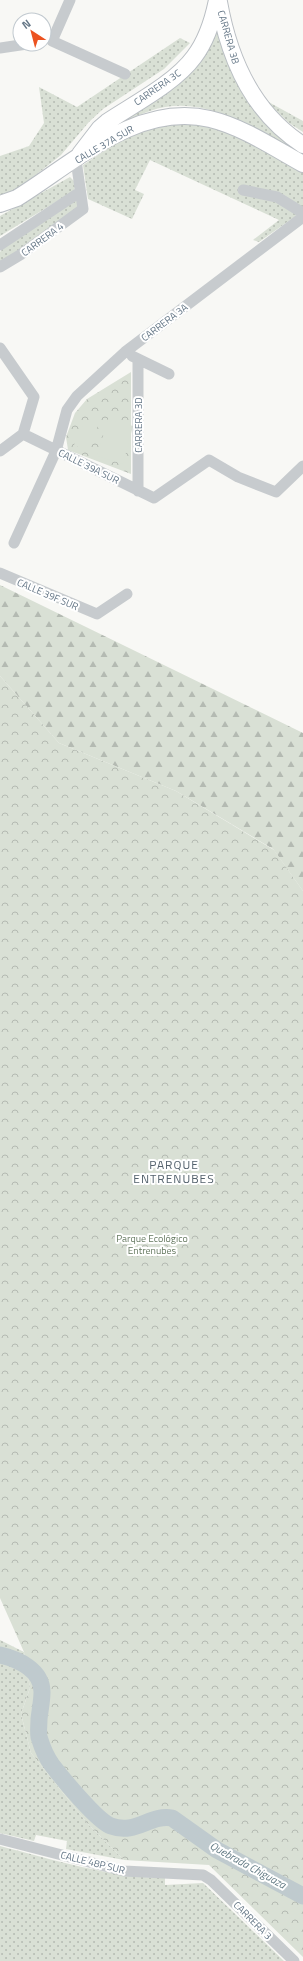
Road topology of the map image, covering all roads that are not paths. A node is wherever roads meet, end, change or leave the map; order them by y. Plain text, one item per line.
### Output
1 (70, 0) edge
2 (218, 0) edge
3 (12, 46) edge
4 (0, 48) edge
5 (125, 74) dead end
6 (303, 145) edge
7 (76, 160) junction
8 (303, 164) edge
9 (243, 190) dead end
10 (80, 192) junction
11 (0, 204) edge
12 (303, 213) edge
13 (303, 217) edge
14 (0, 245) edge
15 (0, 267) edge
16 (0, 348) edge
17 (125, 352) junction
18 (138, 359) junction
19 (169, 374) dead end
20 (23, 434) junction
21 (0, 451) edge
22 (56, 451) junction
23 (303, 466) edge
24 (138, 491) junction
25 (14, 543) dead end
26 (0, 573) edge
27 (127, 594) dead end
28 (0, 1839) edge
29 (211, 1880) joint
30 (294, 1961) edge

1 - 5 street
2 - 6 main road, CARRERA 3B
2 - 7 main road, CARRERA 3C
3 - 4 street
7 - 8 main road, CALLE 37A SUR
7 - 10 street
7 - 11 main road, CALLE 37A SUR
9 - 12 street
10 - 14 street
10 - 15 street, CARRERA 4
13 - 17 street, CARRERA 3A
16 - 20 street
17 - 18 street
17 - 22 street, CARRERA 3A
18 - 19 street
18 - 24 street, CARRERA 3D
20 - 21 street
20 - 22 street, CALLE 39A SUR
22 - 24 street, CALLE 39A SUR
22 - 25 street, CARRERA 3A
23 - 24 street, CALLE 39A SUR
26 - 27 street, CALLE 39F SUR
28 - 29 street, CALLE 48P SUR
29 - 30 street, CARRERA 3

